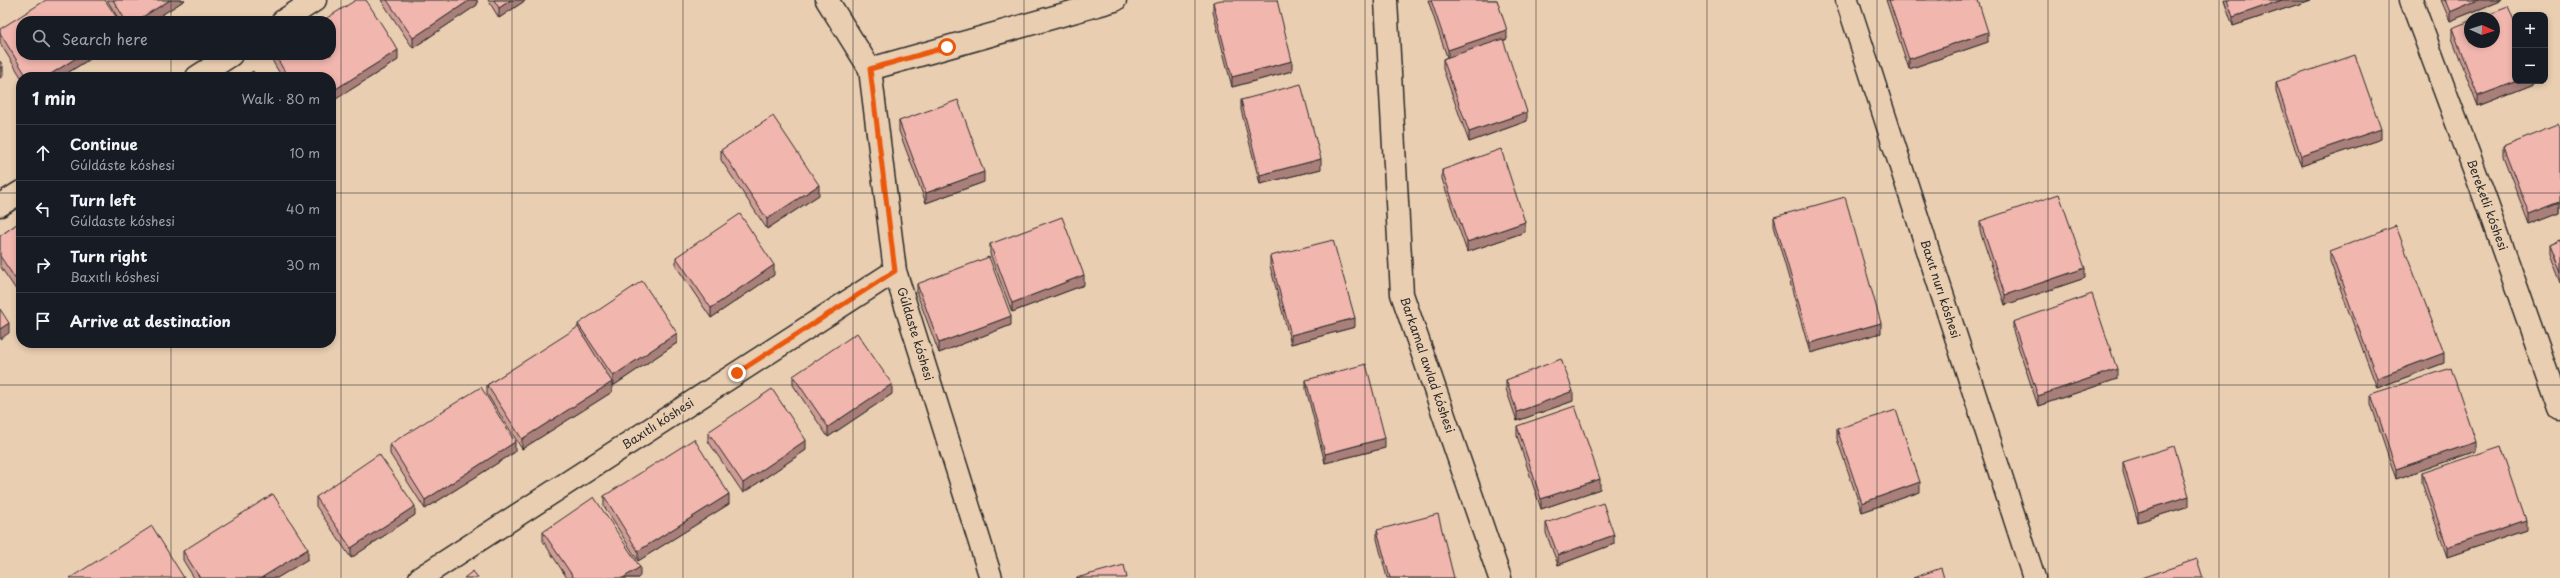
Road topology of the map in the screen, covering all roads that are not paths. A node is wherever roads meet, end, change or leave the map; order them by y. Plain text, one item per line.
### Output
1 (315, 0) edge
2 (827, 0) edge
3 (1116, 0) edge
4 (1386, 0) edge
5 (1847, 0) edge
6 (2411, 0) edge
7 (291, 16) edge
8 (223, 60) edge
9 (870, 69) junction
10 (205, 72) edge
11 (16, 195) edge
12 (0, 205) edge
13 (895, 271) junction
14 (2560, 410) edge
15 (420, 578) edge
16 (991, 578) edge
17 (1500, 578) edge
18 (2034, 578) edge

1 - 7 street
2 - 9 street, Gúldaste kóshesi
3 - 9 street
4 - 17 street, Barkamal awlad kóshesi
5 - 18 street, Baxıt nurı kóshesi
6 - 14 street, Bereketli kóshesi
8 - 10 street
9 - 13 street, Gúldaste kóshesi
11 - 12 street
13 - 15 street, Baxıtlı kóshesi
13 - 16 street, Gúldaste kóshesi

